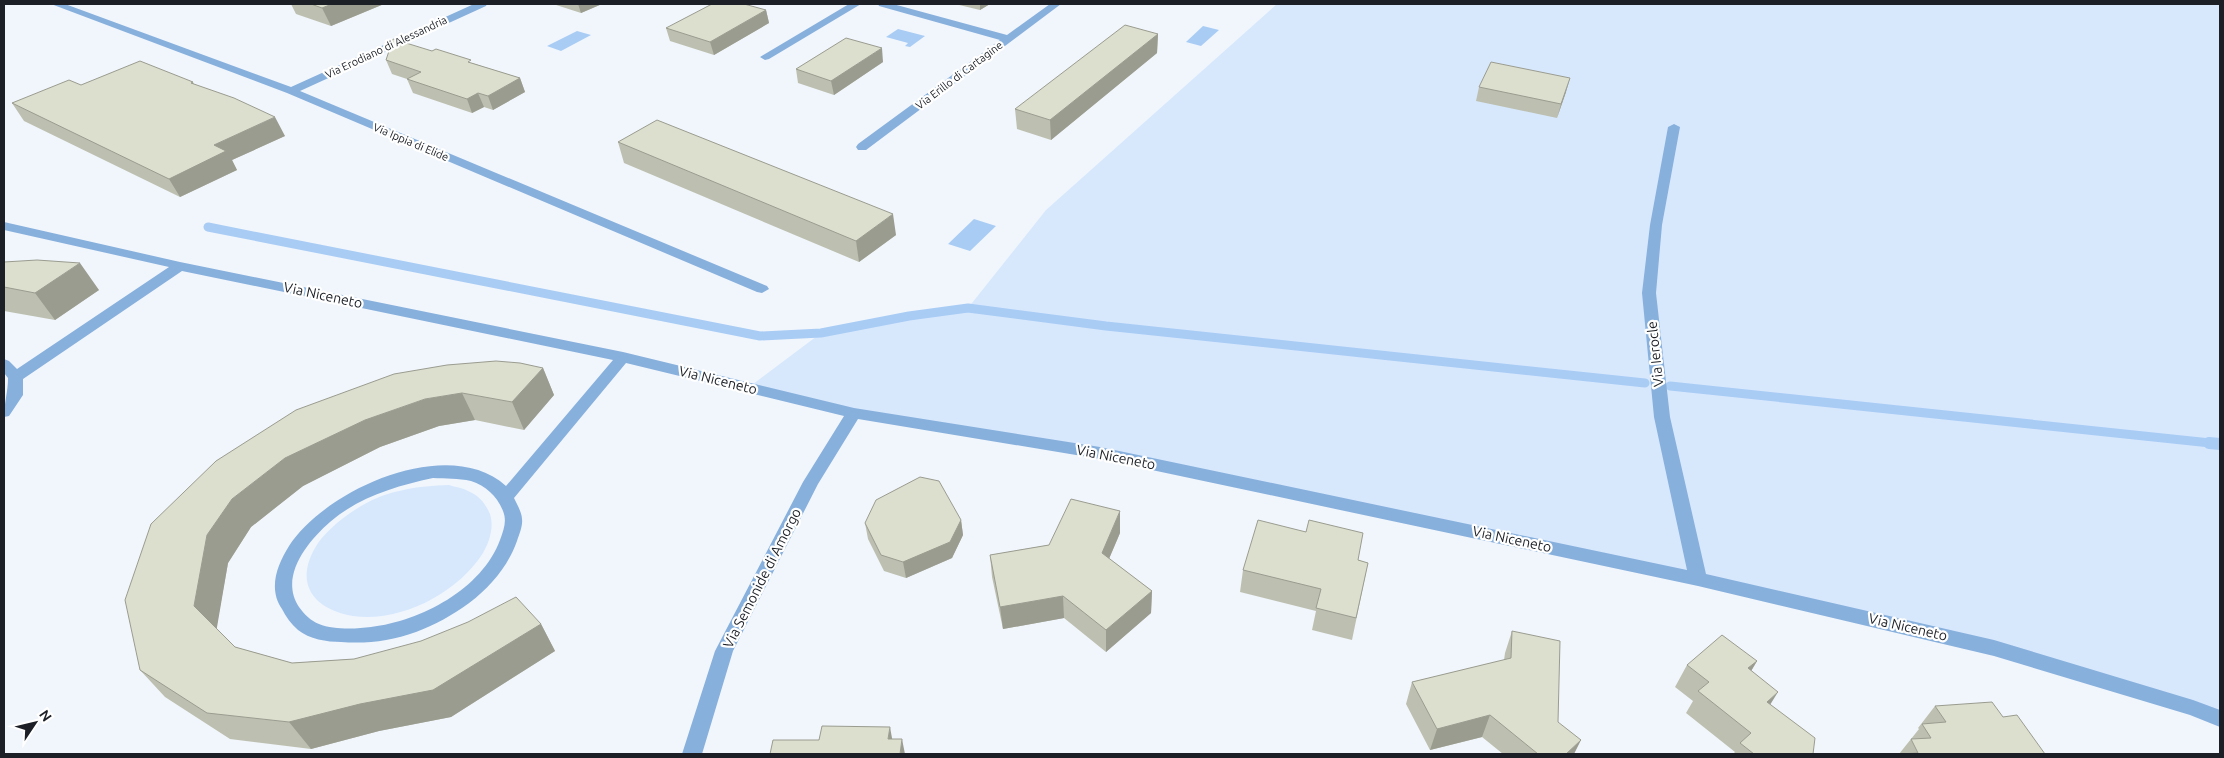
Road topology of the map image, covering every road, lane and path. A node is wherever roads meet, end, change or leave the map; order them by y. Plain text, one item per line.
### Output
1 (56, 4) edge
2 (482, 4) edge
3 (856, 4) edge
4 (883, 4) edge
5 (1056, 4) edge
6 (1008, 39) junction
7 (765, 57) dead end
8 (291, 91) junction
9 (1674, 127) dead end
10 (862, 147) dead end
11 (4, 226) edge
12 (180, 266) junction
13 (762, 289) dead end
14 (623, 357) junction
15 (4, 364) edge
16 (16, 377) junction
17 (4, 412) edge
18 (854, 413) junction
19 (506, 497) junction
20 (1698, 579) junction
21 (2220, 719) edge
22 (692, 754) edge

1 - 8 street, Via Ippia di Elide
2 - 8 street, Via Erodiano di Alessandria
3 - 7 street
4 - 6 street
5 - 6 street, Via Erillo di Cartagine
6 - 10 street, Via Erillo di Cartagine
8 - 13 street, Via Ippia di Elide
9 - 20 street, Via Ierocle
11 - 12 street, Via Niceneto
12 - 14 street, Via Niceneto
12 - 16 street
14 - 18 street, Via Niceneto
14 - 19 street
15 - 16 street
16 - 17 street
18 - 20 street, Via Niceneto
18 - 22 street, Via Semonide di Amorgo
19 - 19 street
20 - 21 street, Via Niceneto

